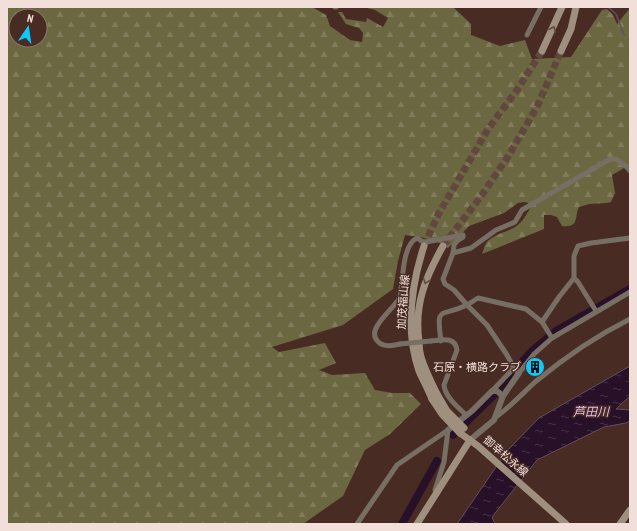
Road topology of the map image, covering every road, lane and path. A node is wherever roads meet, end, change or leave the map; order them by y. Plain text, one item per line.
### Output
1 (541, 7) edge
2 (562, 7) edge
3 (576, 7) edge
4 (527, 34) dead end
5 (542, 51) tunnel mouth
6 (562, 51) tunnel mouth
7 (630, 169) edge
8 (630, 238) edge
9 (424, 246) tunnel mouth
10 (443, 246) tunnel mouth
11 (452, 253) junction
12 (574, 278) junction
13 (630, 292) edge
14 (467, 305) junction
15 (596, 311) junction
16 (630, 319) edge
17 (542, 322) junction
18 (551, 336) junction
19 (441, 340) junction
20 (516, 370) junction
21 (492, 390) junction
22 (434, 396) junction
23 (503, 396) junction
24 (466, 415) junction
25 (496, 417) junction
26 (448, 430) junction
27 (470, 440) junction
28 (437, 494) junction
29 (630, 510) edge
30 (357, 524) edge
31 (417, 524) edge
32 (566, 524) edge
33 (620, 524) edge

1 - 4 street
5 -> 2 main road
3 - 6 main road
7 - 11 street
8 - 12 street
9 - 22 main road, 加茂福山線
10 -> 22 main road, 加茂福山線
11 - 14 street
11 - 19 street, bridge
12 - 15 street
12 - 17 street
13 - 15 street
14 - 17 street
14 - 19 street
14 - 20 street
15 - 18 street
16 - 25 street
17 - 18 street
18 - 20 street
19 - 24 street
20 - 21 street
20 - 23 street
21 - 23 street
21 - 24 street
22 - 27 main road, 加茂福山線, bridge
23 - 25 street
24 - 26 street
25 - 27 street
26 - 28 street
26 - 30 street
27 - 28 main road, 御幸松永線
27 - 32 main road, 御幸松永線
28 - 31 main road, 御幸松永線
29 - 33 main road

